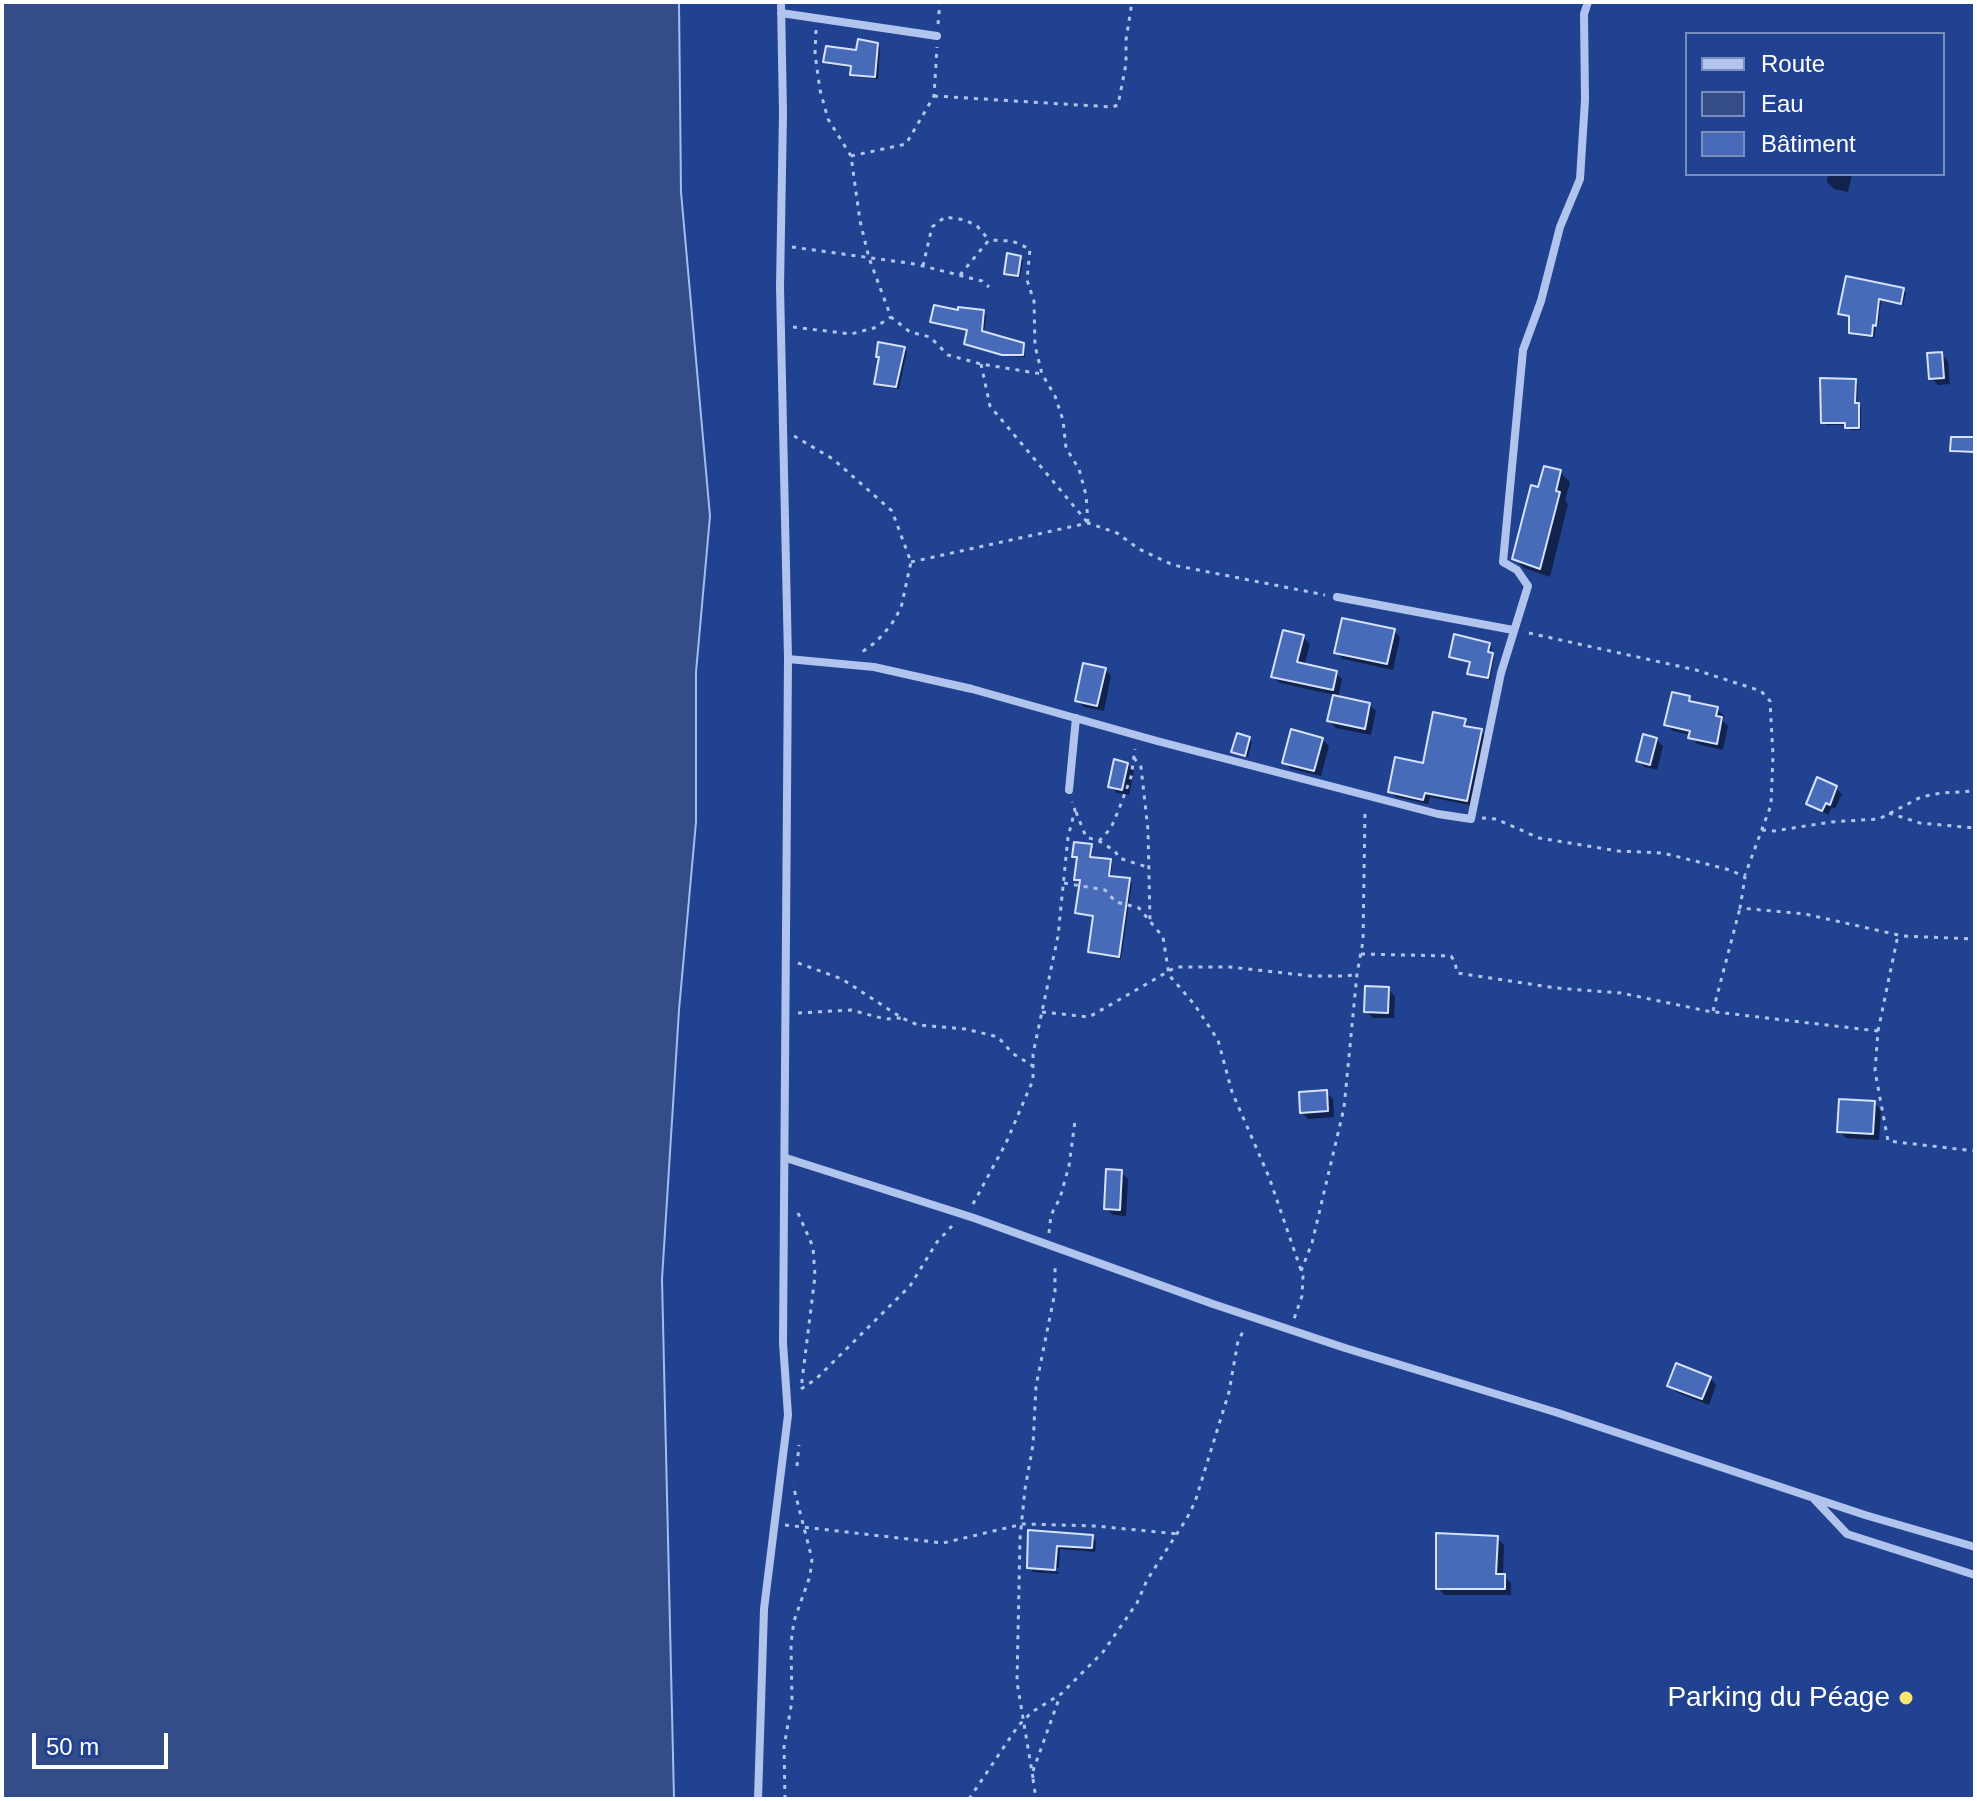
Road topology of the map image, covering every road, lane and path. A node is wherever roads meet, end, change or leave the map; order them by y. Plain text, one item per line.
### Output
1 (781, 2) edge
2 (1132, 2) edge
3 (1588, 2) edge
4 (781, 13) junction
5 (816, 18) junction
6 (937, 36) dead end
7 (851, 156) junction
8 (989, 240) junction
9 (780, 246) junction
10 (869, 258) junction
11 (923, 266) junction
12 (960, 275) junction
13 (989, 287) dead end
14 (891, 317) junction
15 (781, 325) junction
16 (981, 364) junction
17 (1042, 374) junction
18 (784, 431) junction
19 (1088, 523) junction
20 (911, 562) junction
21 (1337, 597) joint
22 (1513, 630) junction
23 (788, 659) junction
24 (852, 664) junction
25 (1076, 718) junction
26 (1138, 735) junction
27 (1134, 758) junction
28 (1069, 790) joint
29 (1975, 791) edge
30 (1367, 794) junction
31 (1075, 810) junction
32 (1889, 813) junction
33 (1471, 819) junction
34 (1975, 828) edge
35 (1760, 830) junction
36 (1099, 841) junction
37 (1150, 868) junction
38 (1745, 877) junction
39 (1064, 883) junction
40 (1740, 908) junction
41 (1150, 921) junction
42 (1898, 935) junction
43 (1975, 939) edge
44 (1361, 954) junction
45 (787, 960) junction
46 (1168, 970) junction
47 (1357, 974) junction
48 (1713, 1011) junction
49 (1042, 1012) junction
50 (787, 1014) junction
51 (902, 1018) junction
52 (1878, 1031) junction
53 (1033, 1066) junction
54 (1075, 1121) dead end
55 (1975, 1151) edge
56 (786, 1158) junction
57 (785, 1193) junction
58 (964, 1214) junction
59 (1052, 1245) junction
60 (1301, 1271) junction
61 (1254, 1318) junction
62 (1287, 1329) junction
63 (801, 1389) junction
64 (800, 1397) dead end
65 (800, 1437) dead end
66 (795, 1472) dead end
67 (793, 1484) dead end
68 (1814, 1499) junction
69 (1023, 1524) junction
70 (803, 1525) junction
71 (774, 1526) junction
72 (1178, 1534) junction
73 (1975, 1547) edge
74 (1975, 1575) edge
75 (1061, 1694) junction
76 (1022, 1722) junction
77 (1033, 1778) junction
78 (758, 1799) edge
79 (785, 1799) edge
80 (969, 1799) edge
81 (1036, 1799) edge

1 - 4 street
2 - 7 path
3 - 22 street
4 - 5 street
4 - 9 street
5 - 6 street
5 - 7 path
7 - 10 path
8 - 11 path
8 - 12 path
8 - 17 path
9 - 10 path
9 - 15 street
10 - 11 path
10 - 14 path
11 - 12 path
12 - 13 path
14 - 15 path
14 - 16 path
15 - 18 street
16 - 17 path
16 - 19 path
17 - 19 path
18 - 20 path
18 - 23 street
19 - 20 path
19 - 21 path
20 - 24 path
21 - 22 street
22 - 33 street
22 - 35 path
23 - 24 street
23 - 45 street
24 - 25 street
25 - 26 street
25 - 28 street
26 - 27 path
26 - 30 street
27 - 36 path
27 - 37 path
28 - 31 path
29 - 32 path
30 - 33 street
30 - 44 path
31 - 36 path
31 - 39 path
32 - 34 path
32 - 35 path
33 - 38 path
35 - 38 path
36 - 37 path
37 - 41 path
38 - 40 path
39 - 41 path
39 - 49 path
40 - 42 path
40 - 48 path
41 - 46 path
42 - 43 path
42 - 52 path
44 - 47 path
44 - 48 path
45 - 50 street
45 - 51 path
46 - 47 path
46 - 49 path
46 - 60 path
47 - 60 path
48 - 52 path
49 - 53 path
50 - 51 path
50 - 56 street
51 - 53 path
52 - 55 path
53 - 58 path
54 - 59 path
56 - 57 street
56 - 58 street
57 - 63 path
57 - 71 street
58 - 59 street
58 - 63 path
59 - 61 street
59 - 69 path
60 - 62 path
61 - 62 street
61 - 72 path
62 - 68 street
63 - 64 path
65 - 66 path
67 - 70 path
68 - 73 street
68 - 74 street
69 - 70 path
69 - 72 path
69 - 76 path
70 - 71 path
70 - 79 path
71 - 78 street
72 - 75 path
75 - 76 path
75 - 77 path
76 - 77 path
76 - 80 path
77 - 81 path

